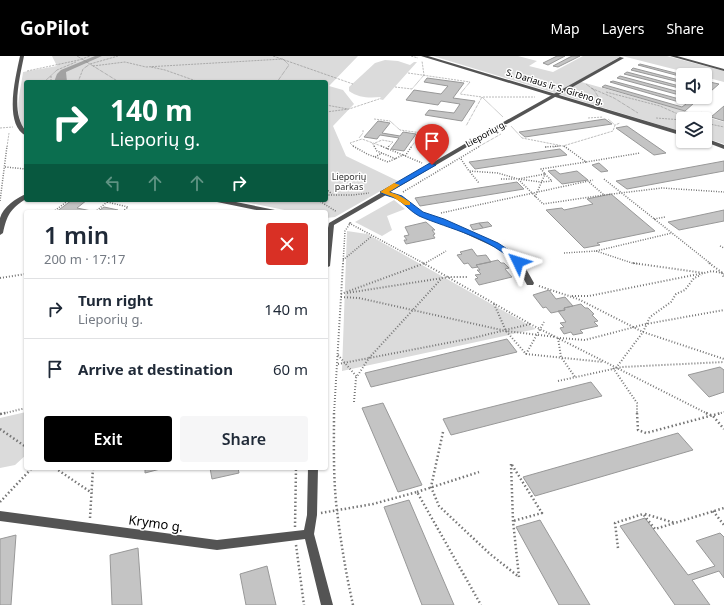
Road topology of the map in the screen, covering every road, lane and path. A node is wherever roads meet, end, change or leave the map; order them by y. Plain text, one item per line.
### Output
1 (22, 56) edge
2 (77, 56) edge
3 (90, 56) edge
4 (118, 56) edge
5 (273, 56) edge
6 (423, 56) edge
7 (672, 56) edge
8 (429, 58) junction
9 (622, 58) dead end
10 (82, 59) junction
11 (283, 59) junction
12 (78, 60) junction
13 (89, 64) junction
14 (93, 66) junction
15 (146, 67) junction
16 (19, 70) junction
17 (724, 70) edge
18 (408, 73) dead end
19 (424, 75) junction
20 (51, 76) junction
21 (474, 79) dead end
22 (46, 80) edge
23 (50, 80) edge
24 (79, 80) edge
25 (116, 80) edge
26 (193, 80) edge
27 (278, 80) edge
28 (470, 82) junction
29 (580, 82) junction
30 (353, 84) dead end
31 (395, 87) dead end
32 (591, 88) junction
33 (602, 92) junction
34 (554, 96) junction
35 (535, 97) dead end
36 (482, 98) junction
37 (379, 99) dead end
38 (328, 105) edge
39 (349, 109) junction
40 (603, 110) junction
41 (328, 112) edge
42 (598, 113) dead end
43 (676, 113) edge
44 (640, 115) dead end
45 (607, 117) junction
46 (588, 118) dead end
47 (651, 118) dead end
48 (374, 119) dead end
49 (676, 120) edge
50 (508, 122) junction
51 (712, 124) edge
52 (517, 125) dead end
53 (615, 125) junction
54 (19, 126) junction
55 (466, 126) dead end
56 (724, 127) edge
57 (0, 128) edge
58 (512, 128) junction
59 (363, 130) dead end
60 (24, 132) edge
61 (506, 132) dead end
62 (676, 132) edge
63 (10, 133) dead end
64 (358, 139) junction
65 (373, 143) junction
66 (712, 143) edge
67 (563, 146) junction
68 (544, 147) dead end
69 (724, 147) edge
70 (387, 149) junction
71 (382, 153) junction
72 (640, 153) dead end
73 (404, 156) junction
74 (375, 157) junction
75 (396, 159) junction
76 (461, 159) junction
77 (586, 162) junction
78 (423, 163) dead end
79 (5, 167) junction
80 (24, 169) edge
81 (4, 170) junction
82 (0, 171) edge
83 (469, 171) junction
84 (545, 174) junction
85 (501, 179) dead end
86 (518, 179) junction
87 (604, 179) dead end
88 (593, 180) dead end
89 (541, 182) junction
90 (589, 182) junction
91 (479, 183) dead end
92 (328, 191) edge
93 (384, 192) junction
94 (537, 192) junction
95 (724, 192) edge
96 (622, 193) junction
97 (532, 194) junction
98 (328, 195) edge
99 (333, 195) junction
100 (604, 195) junction
101 (396, 196) junction
102 (24, 197) edge
103 (535, 197) junction
104 (0, 201) edge
105 (66, 202) edge
106 (107, 202) joint
107 (227, 202) edge
108 (321, 202) edge
109 (56, 210) edge
110 (97, 210) edge
111 (124, 210) edge
112 (265, 210) edge
113 (426, 216) junction
114 (342, 217) junction
115 (665, 217) dead end
116 (654, 219) junction
117 (356, 220) dead end
118 (328, 223) edge
119 (349, 223) junction
120 (0, 233) edge
121 (672, 233) junction
122 (372, 236) junction
123 (720, 246) dead end
124 (724, 248) edge
125 (446, 251) dead end
126 (596, 251) junction
127 (564, 253) dead end
128 (343, 260) junction
129 (424, 264) junction
130 (704, 273) junction
131 (24, 274) edge
132 (723, 274) edge
133 (449, 277) junction
134 (468, 277) dead end
135 (0, 278) edge
136 (442, 278) junction
137 (724, 278) edge
138 (530, 283) joint
139 (347, 293) junction
140 (341, 296) junction
141 (570, 296) junction
142 (494, 303) junction
143 (724, 310) edge
144 (412, 311) junction
145 (544, 322) dead end
146 (530, 324) junction
147 (646, 324) junction
148 (634, 327) junction
149 (541, 328) junction
150 (506, 331) junction
151 (643, 332) junction
152 (537, 335) junction
153 (558, 338) junction
154 (526, 354) junction
155 (338, 355) junction
156 (560, 357) junction
157 (369, 358) junction
158 (724, 360) edge
159 (606, 362) junction
160 (346, 363) junction
161 (338, 364) junction
162 (614, 368) junction
163 (357, 377) junction
164 (575, 377) junction
165 (558, 381) dead end
166 (354, 402) dead end
167 (24, 408) edge
168 (724, 412) edge
169 (0, 414) edge
170 (713, 416) junction
171 (724, 428) edge
172 (0, 429) edge
173 (443, 432) dead end
174 (24, 446) edge
175 (30, 470) edge
176 (58, 470) edge
177 (93, 470) edge
178 (313, 470) edge
179 (479, 472) dead end
180 (431, 487) junction
181 (417, 492) junction
182 (92, 493) junction
183 (0, 502) edge
184 (724, 508) edge
185 (337, 510) junction
186 (712, 511) junction
187 (643, 514) junction
188 (312, 515) junction
189 (0, 516) edge
190 (513, 521) junction
191 (675, 523) junction
192 (724, 525) edge
193 (90, 528) junction
194 (309, 534) junction
195 (618, 548) dead end
196 (327, 605) edge
197 (353, 605) edge
198 (481, 605) edge

1 - 16 street
2 - 10 path
3 - 10 path
4 - 13 path
5 - 11 path
6 - 8 street, S. Dariaus ir S. Girėno g.
7 - 17 street
8 - 19 path
8 - 34 street, S. Dariaus ir S. Girėno g.
9 - 29 street, Lieporių g.
10 - 12 path
10 - 13 path
11 - 15 path
11 - 27 path
11 - 30 path
12 - 16 path
12 - 20 path
13 - 14 path
13 - 24 path
14 - 15 path
14 - 25 path
15 - 26 path
16 - 54 street
18 - 19 path
19 - 28 path
19 - 31 path
20 - 22 path
20 - 23 path
21 - 28 path
28 - 36 path
29 - 32 path
29 - 34 street, Lieporių g.
32 - 33 path
32 - 40 path
33 - 43 path
33 - 44 path
34 - 40 street, S. Dariaus ir S. Girėno g.
34 - 50 street, Lieporių g.
35 - 36 path
36 - 50 path
36 - 55 path
37 - 39 path
38 - 39 path
39 - 41 path
40 - 62 street, S. Dariaus ir S. Girėno g.
42 - 45 path
45 - 46 path
45 - 53 path
45 - 53 path
47 - 49 path
48 - 73 path
50 - 58 path
50 - 93 street, Lieporių g.
51 - 56 path
52 - 58 path
53 - 67 path
54 - 57 path
54 - 60 street
58 - 67 path
59 - 64 path
61 - 76 path
63 - 79 path
64 - 65 path
64 - 74 path
65 - 70 path
65 - 70 path
65 - 71 path
66 - 69 street
67 - 68 path
67 - 77 path
70 - 73 path
71 - 74 path
71 - 75 path
72 - 77 path
73 - 75 path
73 - 78 path
74 - 75 path
76 - 83 path
76 - 101 path
77 - 84 path
79 - 80 path
79 - 81 path
81 - 82 path
81 - 104 path
83 - 86 path
83 - 91 path
84 - 86 path
84 - 89 path
84 - 89 path
85 - 86 path
86 - 89 path
86 - 97 path
87 - 96 path
88 - 90 path
89 - 94 path
90 - 94 path
90 - 100 path
92 - 99 path
93 - 99 path
93 - 101 street
93 - 114 street, Lieporių g.
94 - 97 path
94 - 103 path
95 - 96 path
96 - 100 path
96 - 116 path
97 - 103 path
97 - 113 path
98 - 99 path
100 - 103 path
101 - 113 street
102 - 120 street
105 - 109 path
106 - 110 path
106 - 111 path
107 - 112 street
108 - 114 path
113 - 138 street
114 - 118 street, Lieporių g.
114 - 119 path
115 - 116 path
116 - 121 path
117 - 119 path
119 - 122 path
119 - 128 path
121 - 126 path
121 - 132 path
122 - 128 path
122 - 129 path
123 - 124 path
125 - 129 path
126 - 127 path
126 - 130 path
128 - 140 path
129 - 133 path
129 - 139 path
130 - 132 path
130 - 141 path
130 - 147 path
131 - 135 path
132 - 137 path
133 - 134 path
133 - 136 path
133 - 142 path
136 - 139 path
136 - 144 path
138 - 141 path
139 - 140 path
140 - 144 path
140 - 155 path
141 - 148 path
142 - 146 path
142 - 150 path
143 - 147 path
144 - 150 path
144 - 157 path
145 - 149 path
146 - 149 path
146 - 150 path
147 - 148 path
147 - 151 path
148 - 151 path
148 - 153 path
149 - 152 path
149 - 153 path
150 - 152 path
150 - 154 path
150 - 157 path
151 - 158 path
151 - 162 path
152 - 153 path
152 - 154 path
153 - 156 path
153 - 159 path
154 - 156 path
155 - 160 path
155 - 161 path
156 - 159 path
156 - 164 path
157 - 160 path
157 - 163 path
158 - 162 path
159 - 162 path
160 - 161 path
160 - 163 path
161 - 185 path
162 - 164 path
162 - 170 path
162 - 170 path
163 - 166 path
164 - 165 path
167 - 169 path
168 - 170 path
170 - 171 path
172 - 174 path
173 - 180 path
175 - 183 path
176 - 182 path
177 - 182 path
178 - 188 street
179 - 180 path
180 - 181 path
180 - 190 path
181 - 185 path
181 - 198 path
182 - 193 path
184 - 186 path
185 - 188 path
185 - 197 path
186 - 191 path
186 - 192 path
187 - 191 path
187 - 191 path
187 - 195 path
188 - 194 street
189 - 193 street, Krymo g.
190 - 190 path
193 - 194 street, Krymo g.
194 - 196 street

